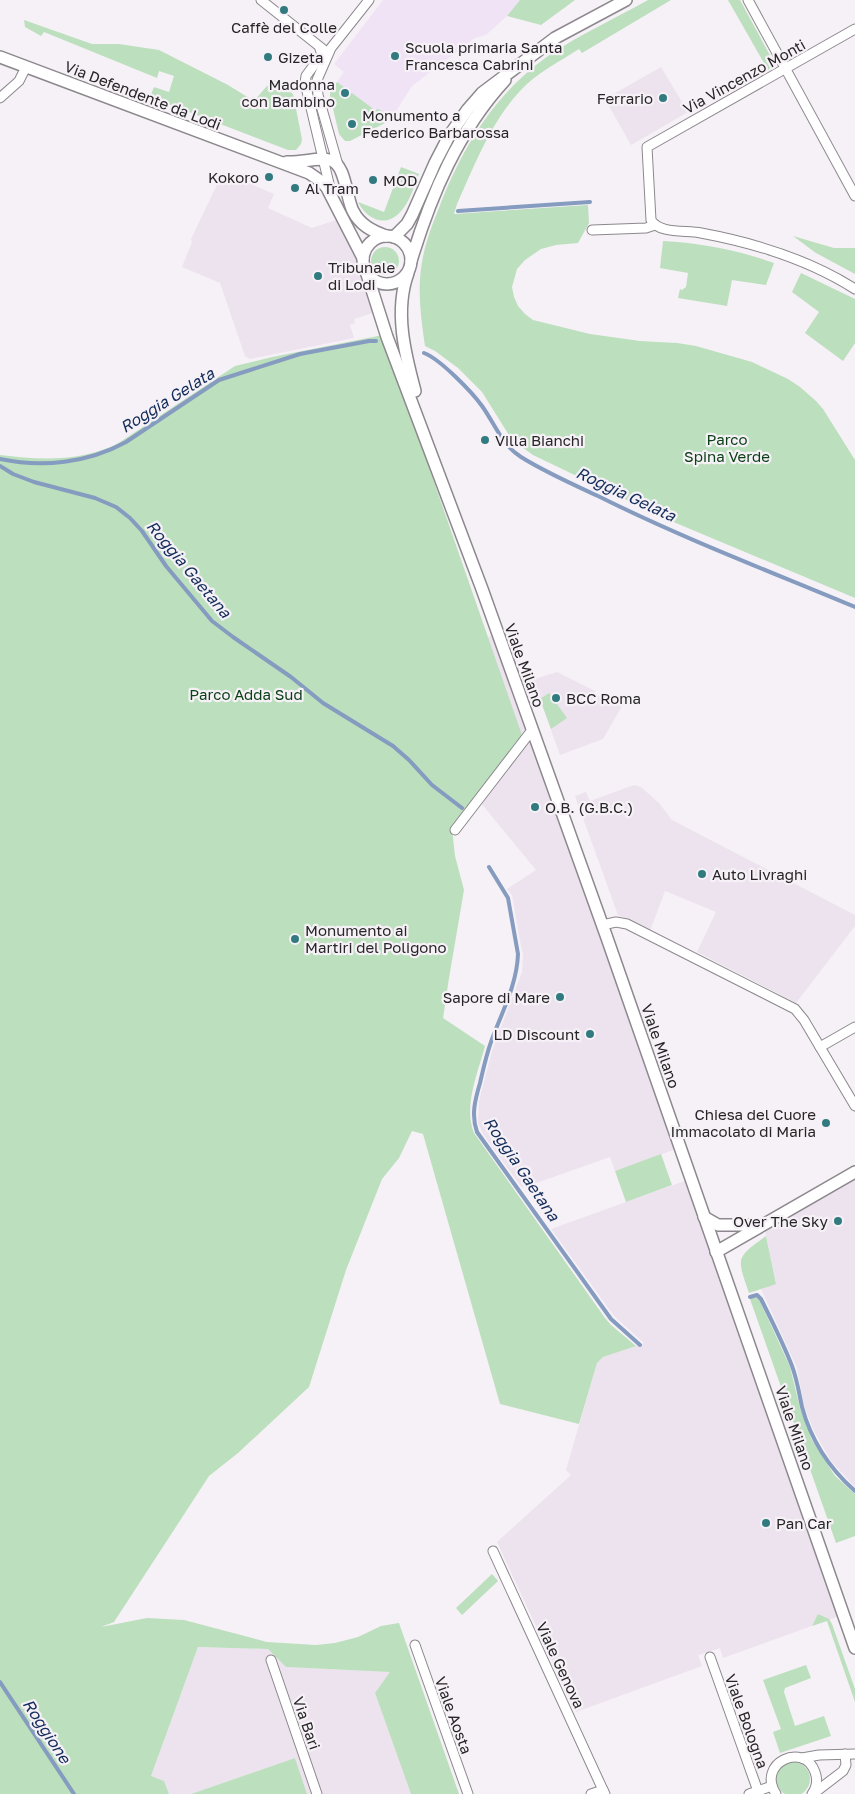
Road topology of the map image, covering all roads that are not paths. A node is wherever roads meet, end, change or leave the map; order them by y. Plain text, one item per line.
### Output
1 (261, 0) edge
2 (369, 0) edge
3 (626, 0) edge
4 (748, 0) edge
5 (855, 29) edge
6 (331, 48) junction
7 (320, 49) junction
8 (0, 57) edge
9 (524, 62) junction
10 (26, 67) junction
11 (785, 69) junction
12 (0, 98) edge
13 (318, 141) junction
14 (276, 160) junction
15 (323, 160) junction
16 (299, 162) junction
17 (338, 164) junction
18 (332, 196) junction
19 (855, 196) edge
20 (655, 225) junction
21 (592, 230) dead end
22 (390, 237) junction
23 (363, 258) junction
24 (412, 261) junction
25 (366, 271) junction
26 (408, 273) junction
27 (855, 289) edge
28 (432, 456) junction
29 (532, 730) junction
30 (455, 830) dead end
31 (602, 925) junction
32 (855, 1027) edge
33 (820, 1047) junction
34 (855, 1106) edge
35 (855, 1172) edge
36 (704, 1217) junction
37 (765, 1224) junction
38 (716, 1252) junction
39 (492, 1552) dead end
40 (414, 1645) dead end
41 (855, 1648) edge
42 (710, 1657) dead end
43 (271, 1660) dead end
44 (845, 1754) junction
45 (855, 1754) edge
46 (802, 1758) junction
47 (855, 1761) edge
48 (774, 1790) edge
49 (604, 1792) edge
50 (759, 1792) edge
51 (317, 1794) edge
52 (468, 1794) edge
53 (592, 1794) edge
54 (749, 1794) edge
55 (813, 1794) edge

1 - 7 street
2 - 6 street
3 - 9 street
4 - 11 street
5 - 11 street, Via Vincenzo Monti
6 - 7 street
6 - 17 street
7 - 13 street
8 - 10 street, Via Defendente da Lodi
9 - 22 street
9 - 24 street
10 - 12 street
10 - 14 street, Via Defendente da Lodi
11 - 19 street
11 - 20 street, Via Vincenzo Monti
13 - 15 street
13 - 16 street
14 - 16 street
14 - 18 street
15 - 16 street
15 - 17 street
15 - 18 street
17 - 22 street
18 - 23 street
20 - 21 street
20 - 27 street
22 - 23 street
22 - 24 street
23 - 25 street
24 - 26 street
25 - 26 street
25 - 28 street, Viale Milano
26 - 28 street, Viale Milano
28 - 29 street, Viale Milano
29 - 30 street
29 - 31 street, Viale Milano
31 - 33 street
31 - 36 street, Viale Milano
32 - 33 street
33 - 34 street
35 - 37 street
36 - 37 street
36 - 38 street, Viale Milano
37 - 38 street
38 - 41 street, Viale Milano
39 - 49 street, Viale Genova
40 - 52 street, Viale Aosta
42 - 50 street, Viale Bologna
43 - 51 street, Via Bari
44 - 45 street
44 - 46 street
44 - 47 street
44 - 55 street
46 - 48 street
46 - 55 street
48 - 50 street
49 - 53 street
50 - 54 street

